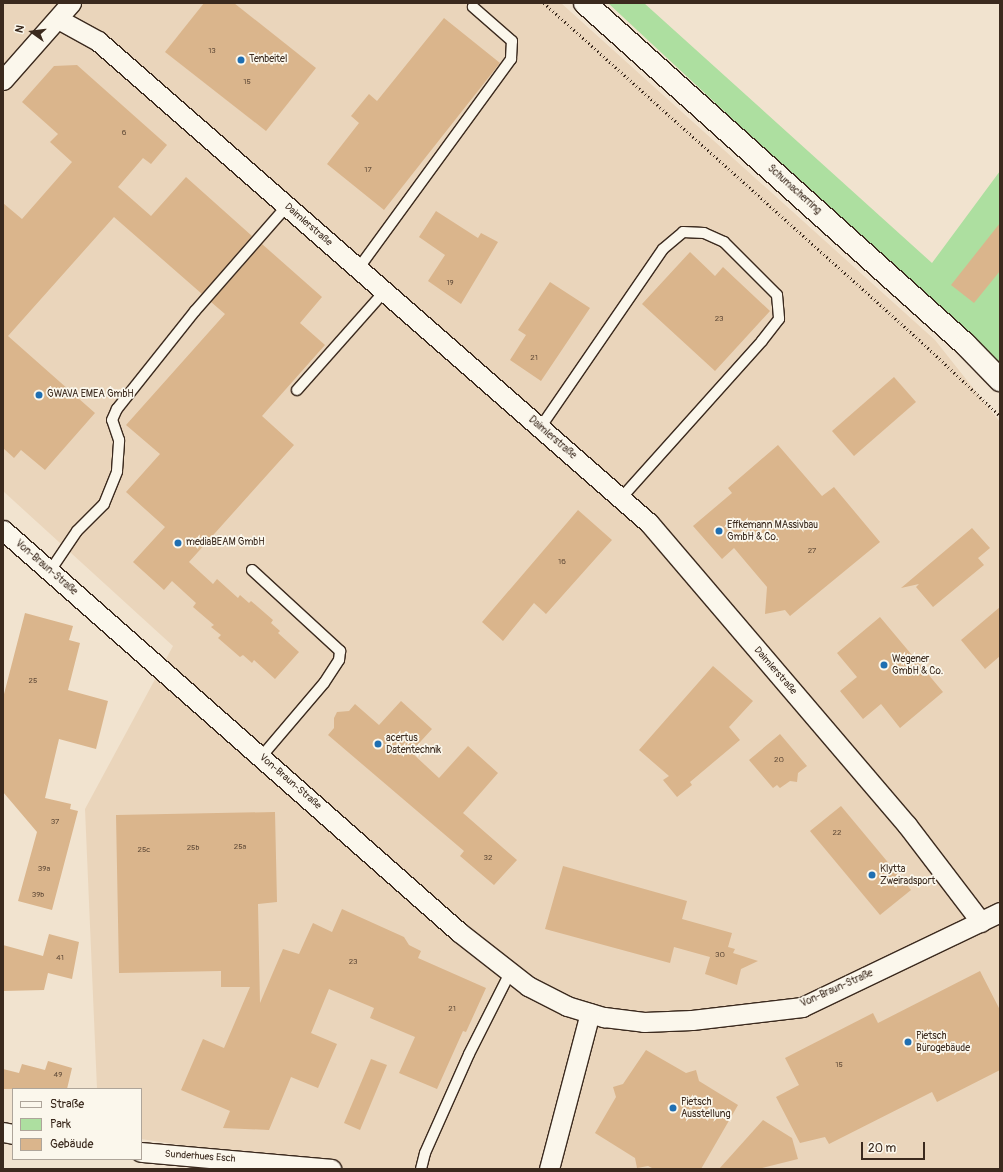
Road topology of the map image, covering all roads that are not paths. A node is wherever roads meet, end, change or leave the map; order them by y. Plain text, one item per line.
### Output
1 (71, 3) edge
2 (585, 3) edge
3 (473, 7) dead end
4 (58, 19) junction
5 (3, 80) edge
6 (287, 206) junction
7 (358, 269) junction
8 (384, 292) junction
9 (1000, 380) edge
10 (297, 390) dead end
11 (540, 428) junction
12 (621, 498) junction
13 (3, 530) edge
14 (252, 570) dead end
15 (50, 571) junction
16 (261, 757) junction
17 (1000, 912) edge
18 (981, 922) junction
19 (510, 973) junction
20 (590, 1013) junction
21 (142, 1152) edge
22 (331, 1169) edge
23 (421, 1169) edge
24 (549, 1169) edge

1 - 4 street
2 - 9 main road, Schumacherring
3 - 7 lane
4 - 5 street
4 - 6 street, Daimlerstraße
6 - 7 street, Daimlerstraße
6 - 15 lane
7 - 8 street, Daimlerstraße
8 - 10 lane
8 - 11 street, Daimlerstraße
11 - 12 street, Daimlerstraße
11 - 12 lane
12 - 18 street, Daimlerstraße
13 - 15 street, Von-Braun-Straße
14 - 16 lane
15 - 16 street, Von-Braun-Straße
16 - 19 street, Von-Braun-Straße
17 - 18 street, Von-Braun-Straße
18 - 20 street, Von-Braun-Straße
19 - 20 street, Von-Braun-Straße
19 - 23 lane
20 - 24 street
21 - 22 street, Sunderhues Esch

